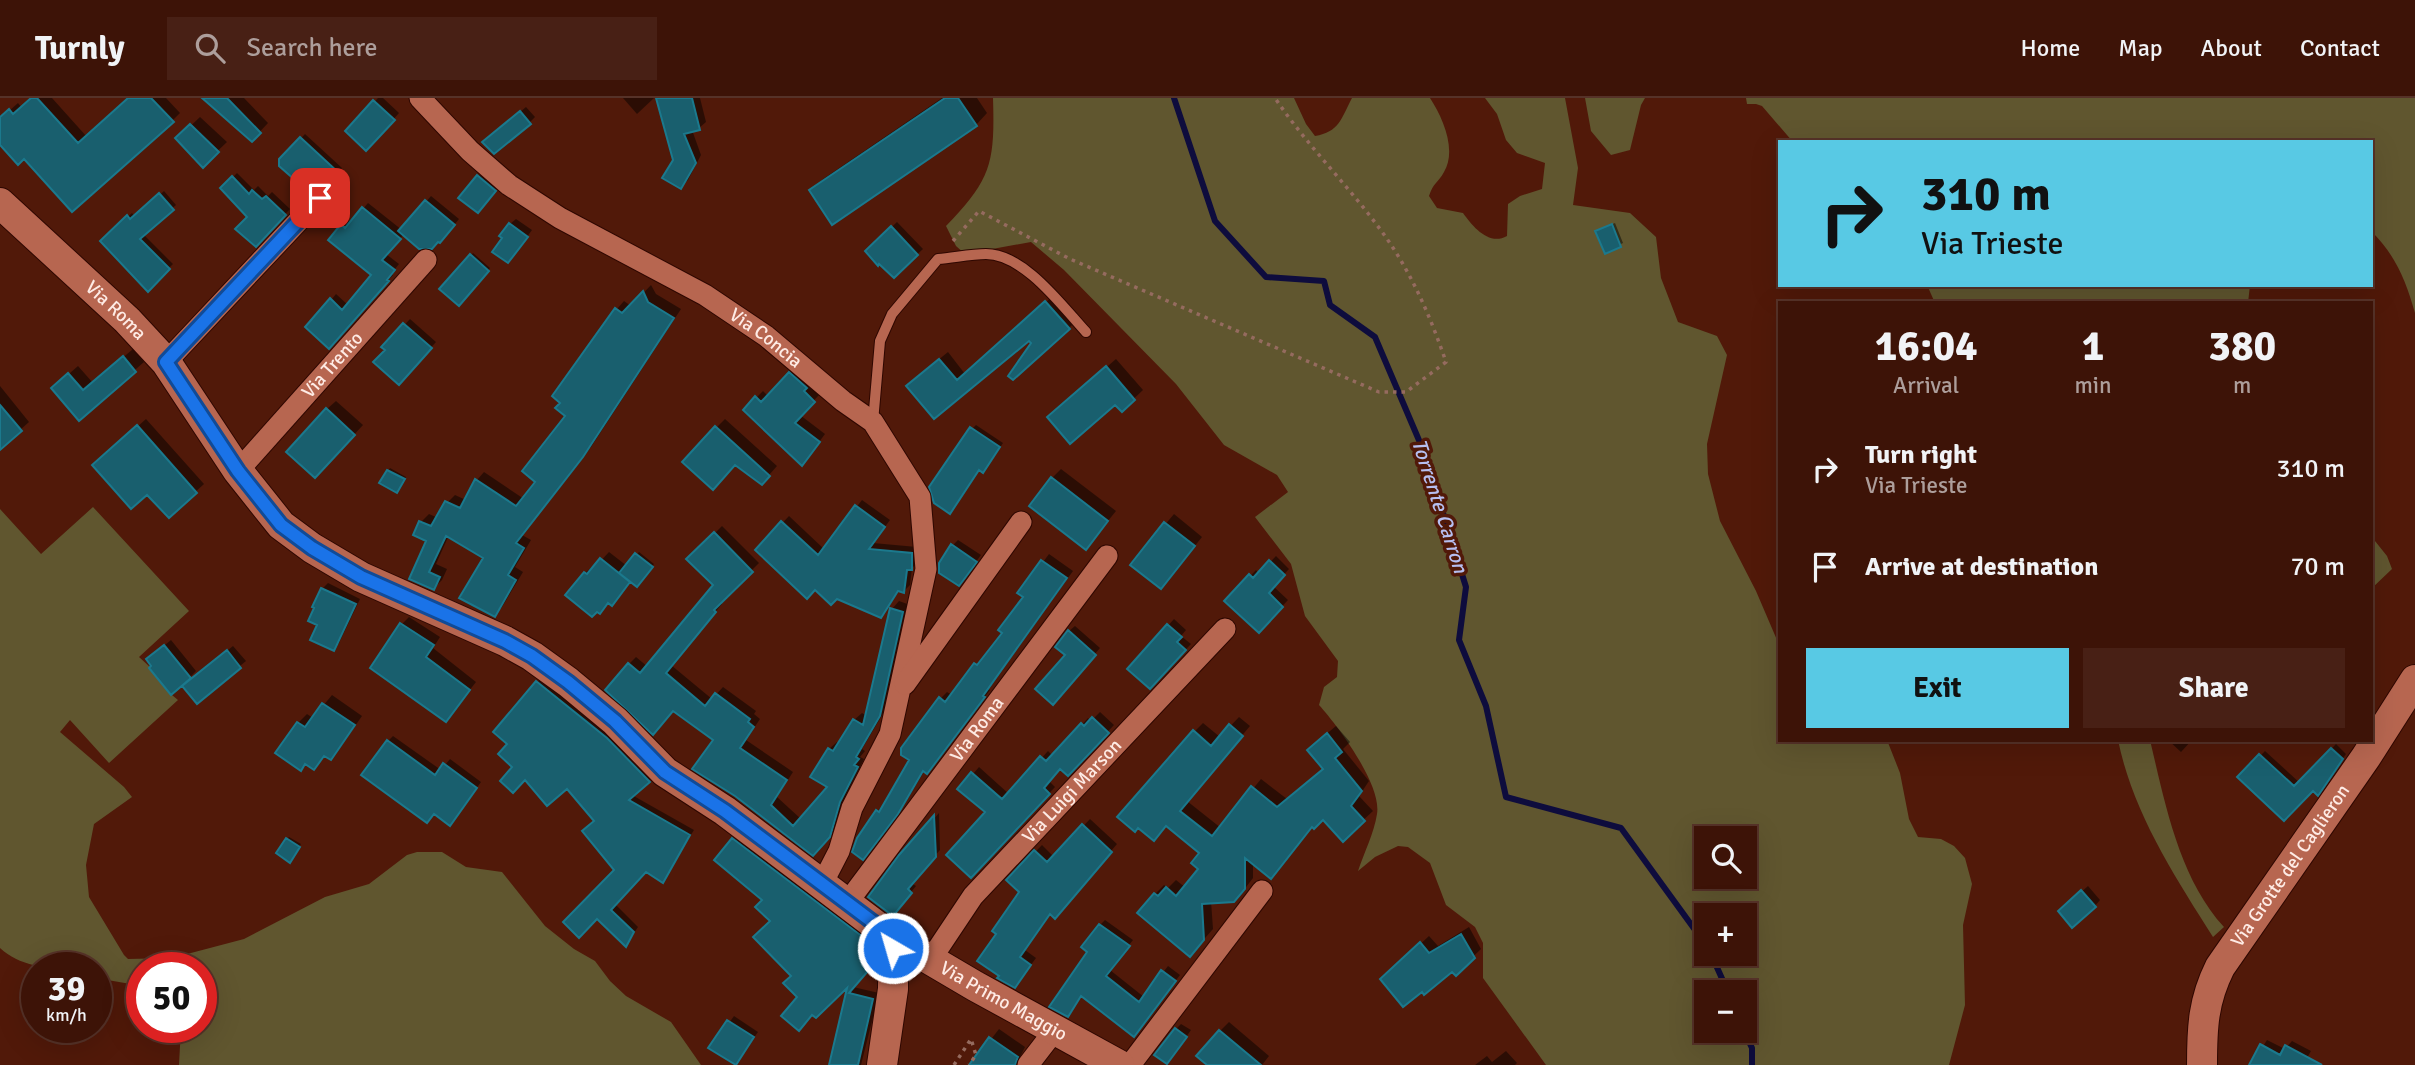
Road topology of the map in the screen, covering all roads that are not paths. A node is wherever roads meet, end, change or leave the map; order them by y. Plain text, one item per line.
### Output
1 (420, 98) edge
2 (320, 198) dead end
3 (0, 203) edge
4 (426, 261) dead end
5 (1086, 332) dead end
6 (166, 362) junction
7 (873, 422) junction
8 (238, 471) junction
9 (1021, 522) dead end
10 (1107, 556) dead end
11 (1225, 629) dead end
12 (2415, 680) edge
13 (900, 691) junction
14 (822, 884) junction
15 (1262, 891) dead end
16 (847, 903) junction
17 (890, 936) junction
18 (940, 965) junction
19 (893, 980) junction
20 (1055, 1030) junction
21 (882, 1065) edge
22 (1027, 1065) edge
23 (1119, 1065) edge
24 (1130, 1065) edge
25 (2202, 1065) edge

1 - 7 street, Via Concia
2 - 6 street
3 - 6 main road, Via Roma
4 - 8 street, Via Trento
5 - 7 lane
6 - 8 main road, Via Roma
7 - 13 street, Via Concia
8 - 14 main road, Via Roma
9 - 13 street, Via Concia
10 - 16 street, Via Roma
11 - 18 street, Via Luigi Marson
12 - 25 main road, Via Grotte del Caglieron
13 - 14 street, Via Concia
14 - 16 main road, Via Roma
15 - 24 street
16 - 17 main road, Via Roma
17 - 18 main road, Via Primo Maggio
17 - 19 main road
18 - 19 main road
18 - 20 main road, Via Primo Maggio
19 - 21 main road
20 - 22 street
20 - 23 main road, Via Primo Maggio

